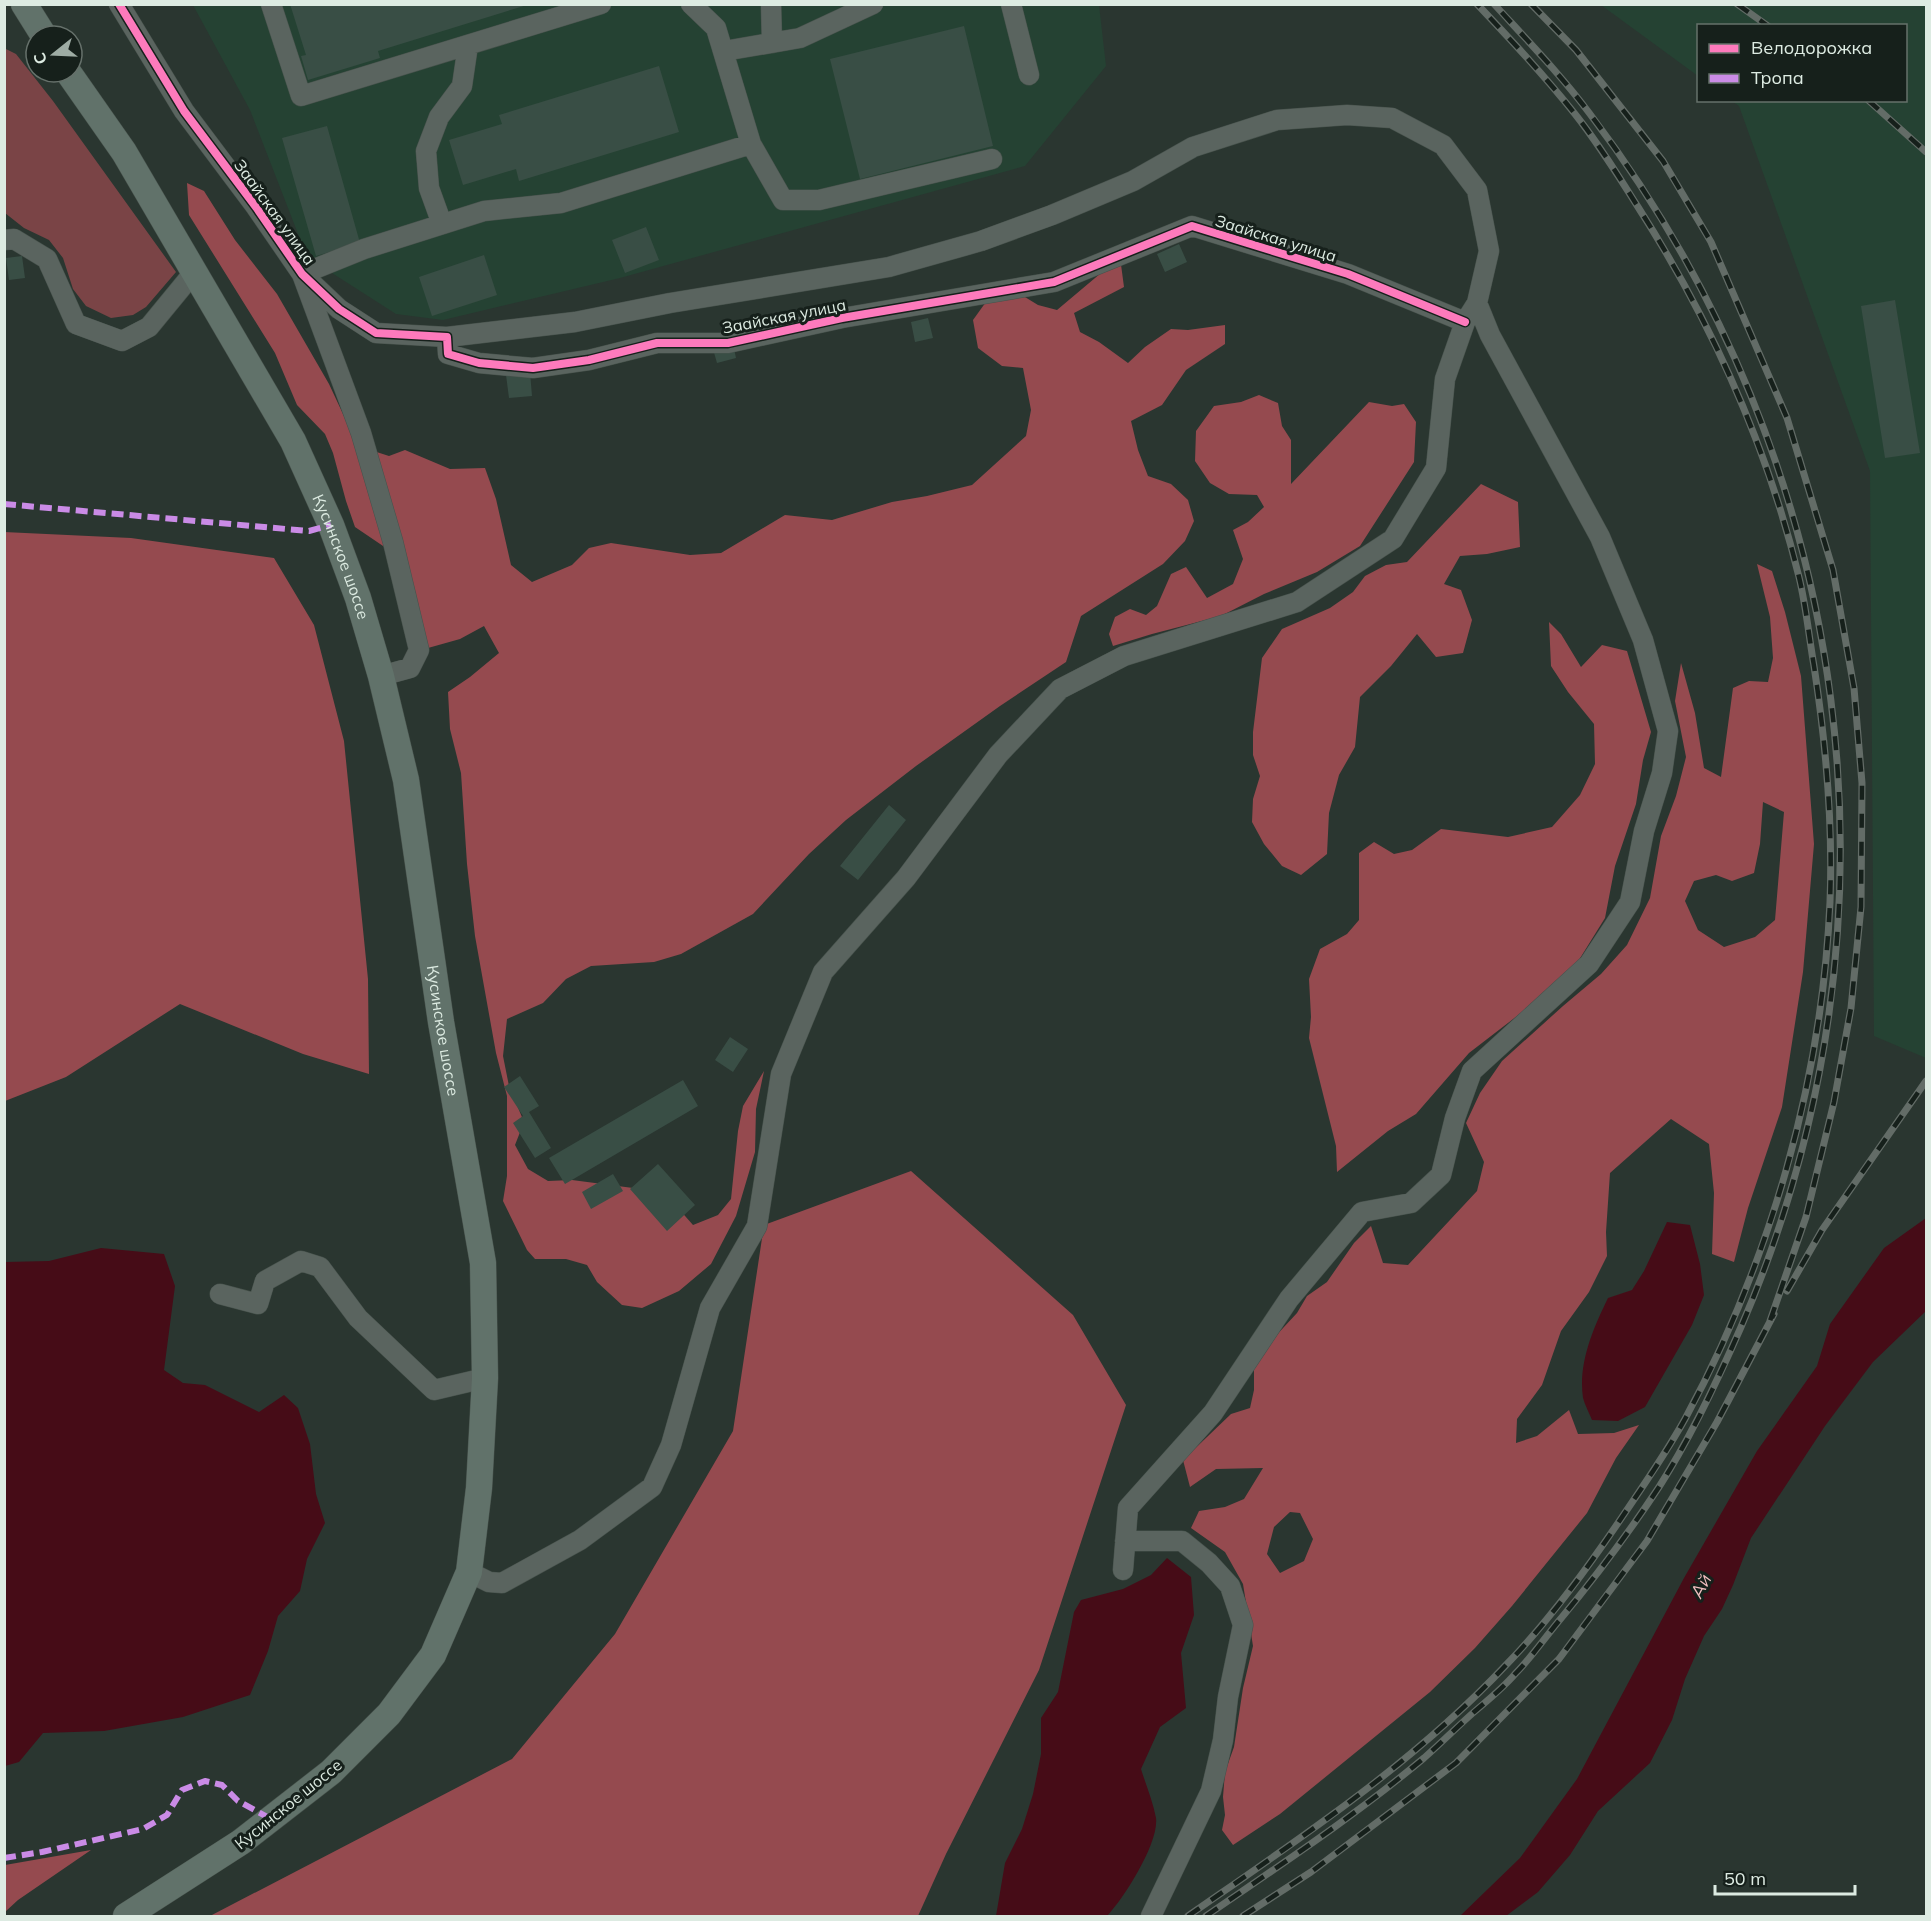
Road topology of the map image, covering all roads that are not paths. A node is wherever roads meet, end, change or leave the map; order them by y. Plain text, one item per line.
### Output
1 (24, 4) edge
2 (119, 4) edge
3 (271, 4) edge
4 (601, 4) edge
5 (691, 4) edge
6 (771, 4) edge
7 (873, 4) edge
8 (1011, 4) edge
9 (36, 24) edge
10 (772, 43) junction
11 (468, 45) junction
12 (724, 51) junction
13 (1029, 75) dead end
14 (76, 84) edge
15 (751, 144) junction
16 (992, 159) dead end
17 (442, 224) junction
18 (4, 240) edge
19 (195, 271) junction
20 (302, 274) junction
21 (1478, 303) junction
22 (1465, 322) junction
23 (447, 337) junction
24 (381, 676) junction
25 (220, 1294) dead end
26 (485, 1378) junction
27 (1125, 1541) junction
28 (1123, 1570) dead end
29 (469, 1572) junction
30 (126, 1917) edge
31 (1151, 1917) edge

1 - 9 main road
2 - 20 street, Заайская улица
3 - 11 street
4 - 11 street
5 - 12 street
6 - 10 street
7 - 10 street
8 - 13 street
10 - 12 street
11 - 17 street
12 - 15 street
14 - 19 main road, Кусинское шоссе
15 - 16 street
15 - 17 street
17 - 20 street
18 - 19 street
19 - 24 main road, Кусинское шоссе
20 - 23 street, Заайская улица
20 - 24 street
21 - 22 street
21 - 23 street
21 - 27 street
22 - 23 street, Заайская улица
22 - 29 street
24 - 26 main road, Кусинское шоссе
25 - 26 street
26 - 29 main road, Кусинское шоссе
27 - 28 street
27 - 31 street
29 - 30 main road, Кусинское шоссе

